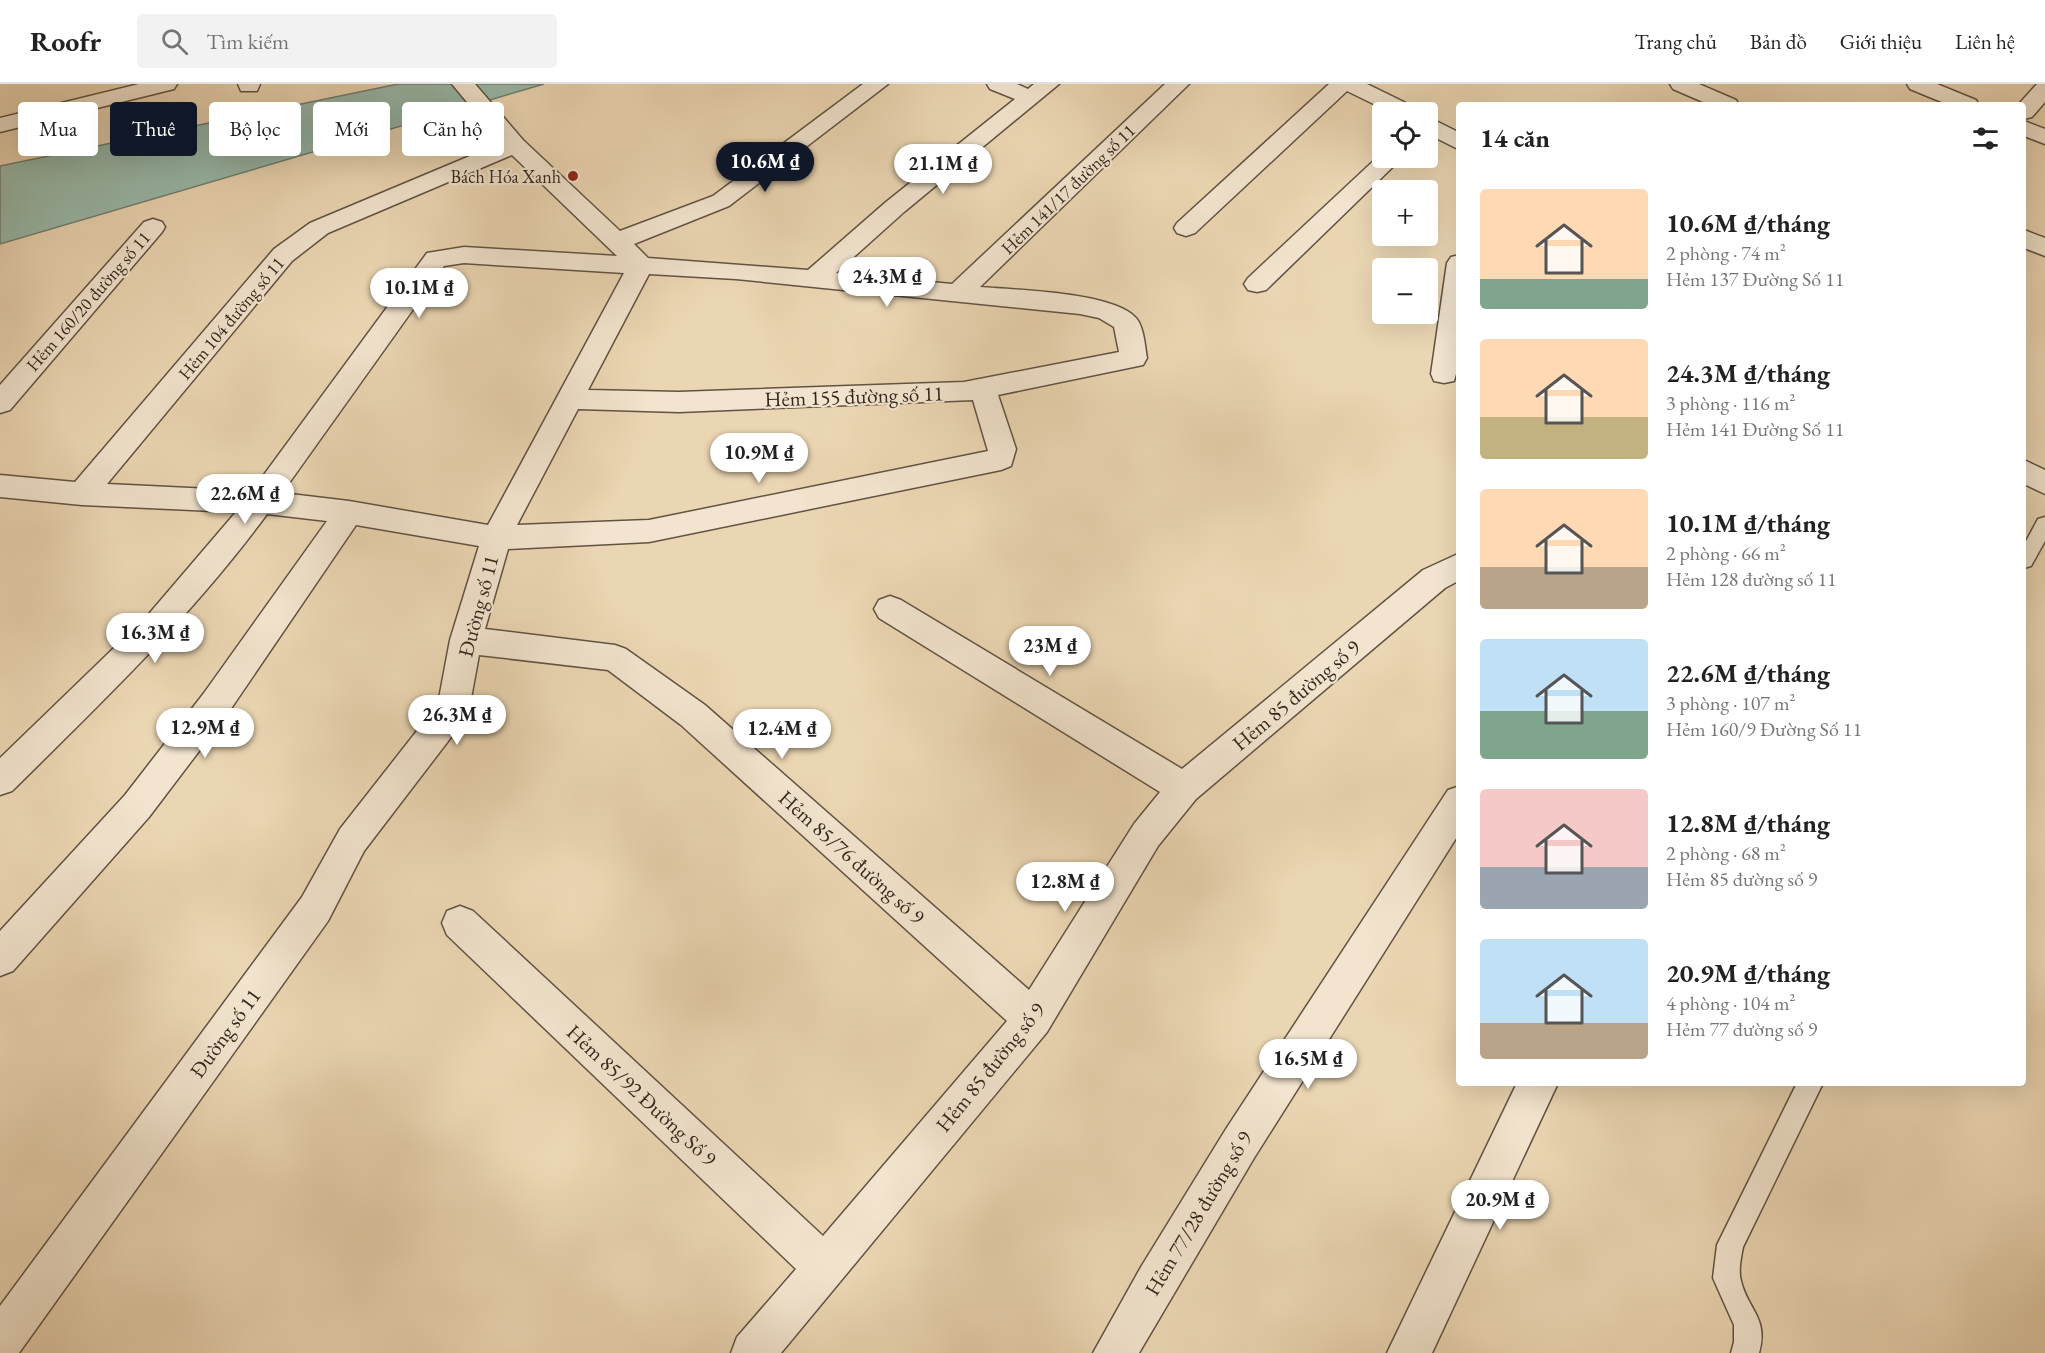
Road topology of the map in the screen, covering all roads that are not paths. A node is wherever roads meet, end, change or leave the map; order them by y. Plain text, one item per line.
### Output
1 (166, 84) edge
2 (463, 84) edge
3 (877, 84) edge
4 (998, 84) edge
5 (1178, 84) edge
6 (1342, 84) edge
7 (1350, 84) edge
8 (1681, 84) edge
9 (1918, 84) edge
10 (2045, 88) edge
11 (1039, 91) edge
12 (1386, 102) edge
13 (1721, 102) edge
14 (1961, 102) edge
15 (2026, 110) edge
16 (0, 125) edge
17 (2026, 129) edge
18 (1438, 130) edge
19 (505, 134) junction
20 (2045, 137) edge
21 (1456, 141) edge
22 (1379, 168) edge
23 (153, 227) dead end
24 (1186, 228) dead end
25 (2026, 239) edge
26 (2045, 248) edge
27 (630, 253) junction
28 (814, 279) junction
29 (1257, 284) dead end
30 (1456, 291) edge
31 (958, 293) junction
32 (1444, 374) dead end
33 (983, 388) junction
34 (570, 399) junction
35 (0, 403) edge
36 (2026, 472) edge
37 (2045, 483) edge
38 (1, 488) edge
39 (82, 494) junction
40 (260, 502) junction
41 (350, 512) junction
42 (2045, 524) edge
43 (496, 537) junction
44 (2026, 557) edge
45 (1456, 567) edge
46 (890, 609) dead end
47 (466, 640) junction
48 (15, 748) edge
49 (0, 780) edge
50 (1184, 788) junction
51 (1456, 807) edge
52 (460, 923) dead end
53 (0, 957) edge
54 (1033, 1019) junction
55 (1538, 1086) edge
56 (1809, 1086) edge
57 (825, 1267) junction
58 (0, 1342) edge
59 (753, 1353) edge
60 (1115, 1353) edge
61 (1409, 1353) edge
62 (1745, 1353) edge

1 - 16 street
2 - 19 street
3 - 27 street
4 - 11 street
5 - 31 street, Hẻm 141/17 đường số 11
6 - 24 street
7 - 12 street
8 - 13 street
9 - 14 street
10 - 15 street
11 - 28 street
17 - 20 street
18 - 21 street
19 - 27 street
19 - 39 street, Hẻm 104 đường số 11
22 - 29 street
23 - 35 street, Hẻm 160/20 đường số 11
25 - 26 street
27 - 28 street
27 - 34 street, Đường số 11
27 - 40 street
28 - 31 street
30 - 32 street
31 - 33 street, Hẻm 155 đường số 11
33 - 34 street, Hẻm 155 đường số 11
33 - 43 street
34 - 43 street, Đường số 11
36 - 37 street
38 - 39 street
39 - 40 street
40 - 41 street
40 - 48 street
41 - 43 street
41 - 53 street
42 - 44 lane
43 - 47 street, Đường số 11
45 - 50 street, Hẻm 85 đường số 9
46 - 50 street
47 - 54 street, Hẻm 85/76 đường số 9
47 - 58 street, Đường số 11
48 - 49 street
50 - 54 street, Hẻm 85 đường số 9
51 - 60 street, Hẻm 77/28 đường số 9
52 - 57 street, Hẻm 85/92 Đường Số 9
54 - 57 street, Hẻm 85 đường số 9
55 - 61 street
56 - 62 lane
57 - 59 street, Hẻm 85 đường số 9

